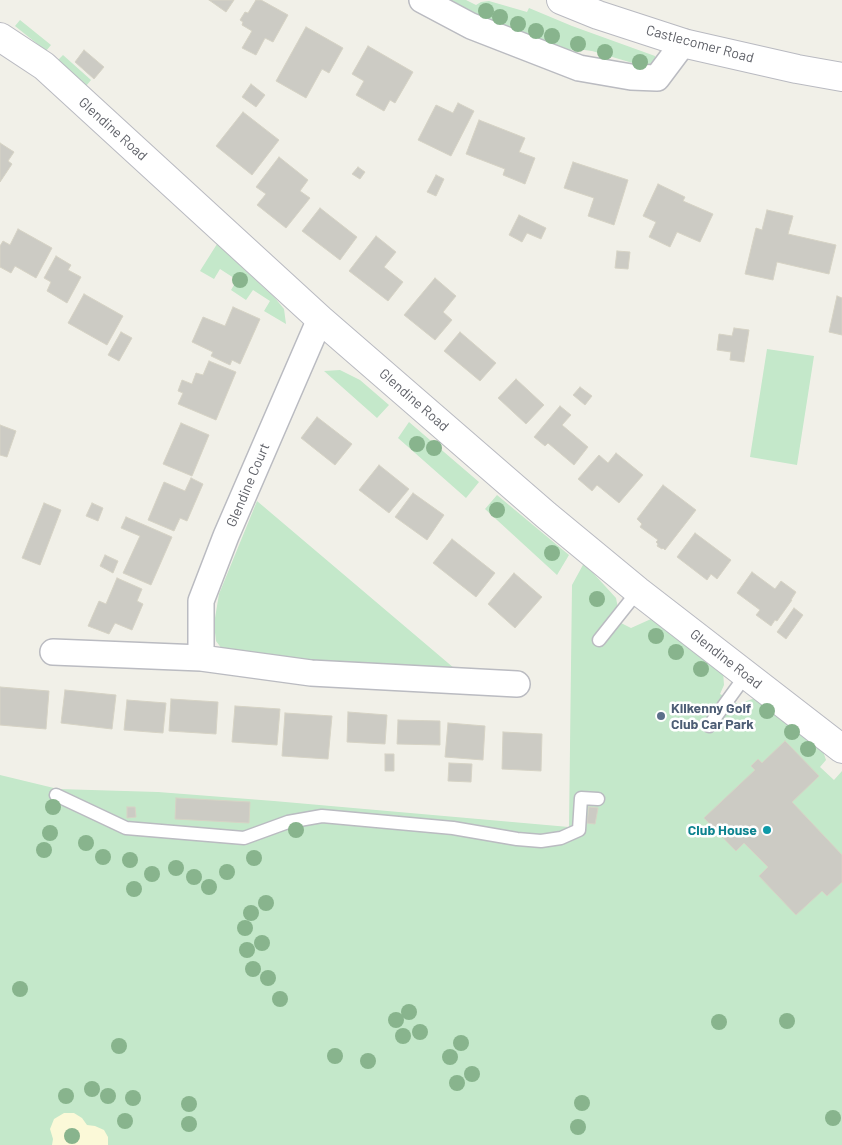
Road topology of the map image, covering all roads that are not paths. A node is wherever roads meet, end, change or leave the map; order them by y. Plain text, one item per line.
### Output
1 (422, 0) edge
2 (561, 0) edge
3 (0, 36) edge
4 (684, 42) junction
5 (842, 77) edge
6 (320, 319) junction
7 (638, 591) junction
8 (599, 640) dead end
9 (53, 652) dead end
10 (200, 658) junction
11 (746, 675) junction
12 (517, 684) dead end
13 (709, 726) dead end
14 (842, 749) edge
15 (56, 795) dead end
16 (598, 799) dead end

1 - 4 street
2 - 4 street, Castlecomer Road
3 - 6 street, Glendine Road
4 - 5 street, Castlecomer Road
6 - 7 street, Glendine Road
6 - 10 street, Glendine Court
7 - 8 lane
7 - 11 street, Glendine Road
9 - 10 street
10 - 12 street
11 - 13 lane
11 - 14 street, Glendine Road
15 - 16 lane

